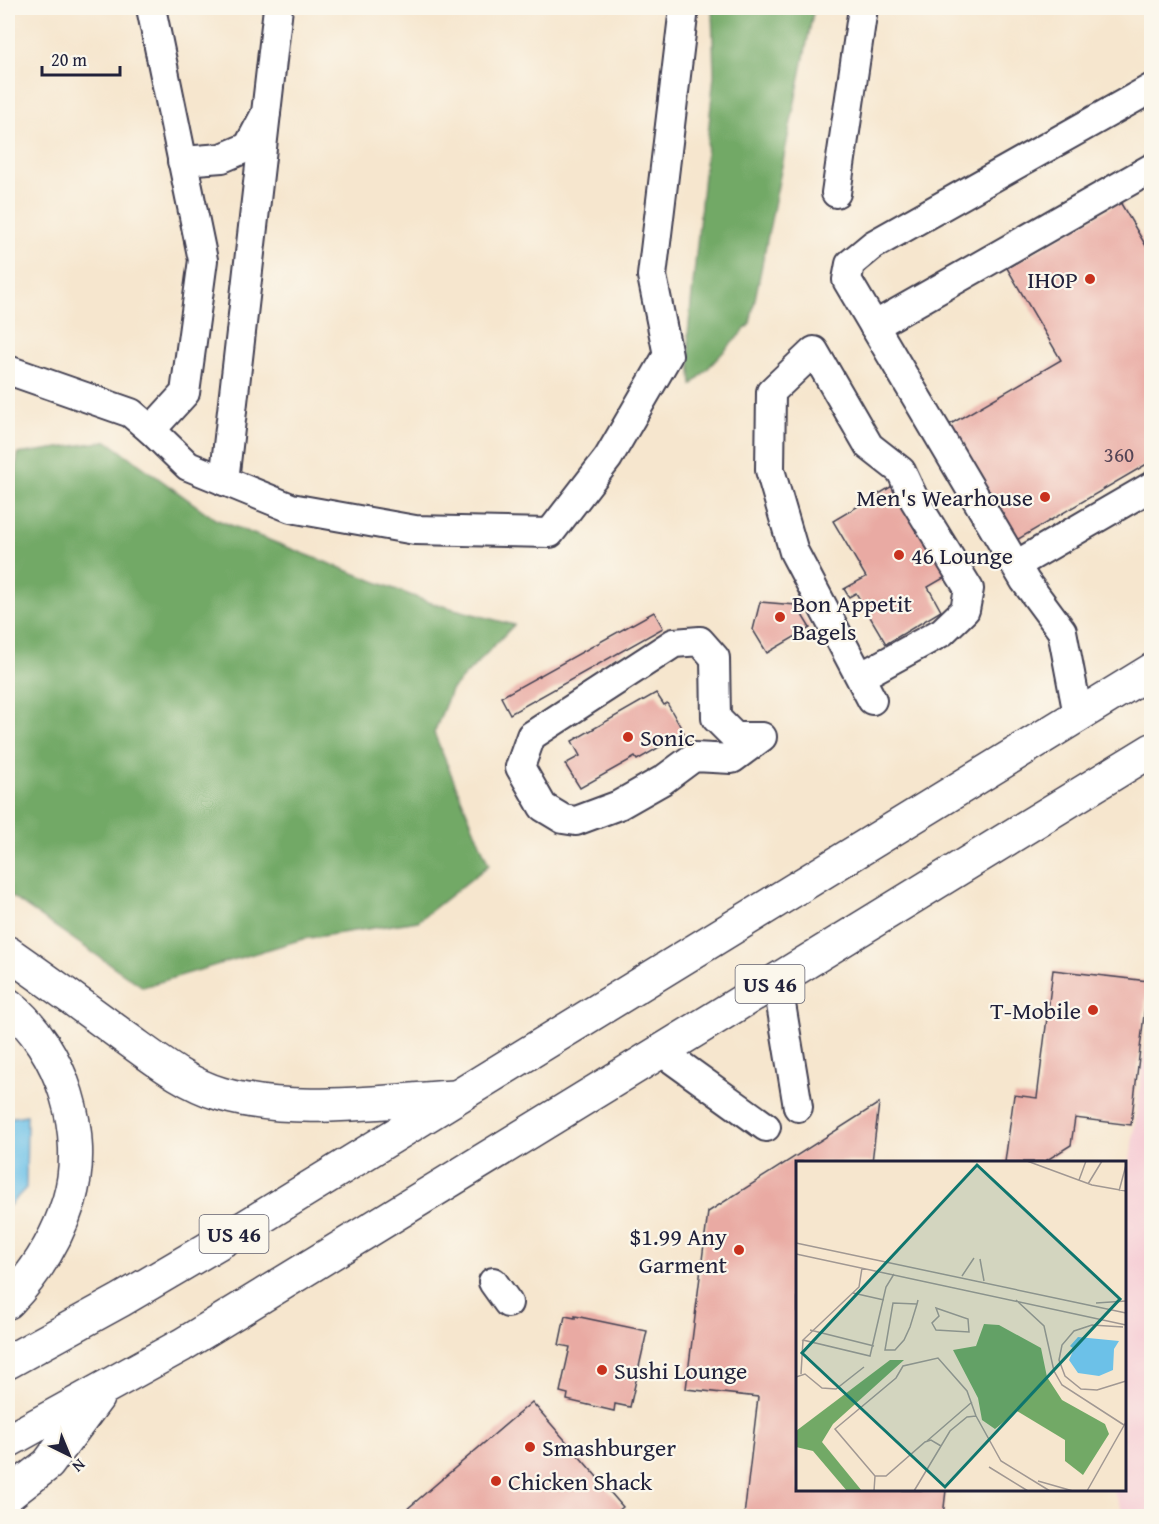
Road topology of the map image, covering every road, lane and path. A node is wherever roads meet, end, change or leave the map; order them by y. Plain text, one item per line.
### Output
1 (151, 8) edge
2 (278, 8) edge
3 (684, 8) edge
4 (863, 8) edge
5 (1152, 88) edge
6 (266, 113) junction
7 (183, 161) junction
8 (1152, 168) edge
9 (836, 193) dead end
10 (874, 326) junction
11 (8, 370) edge
12 (151, 430) junction
13 (225, 481) junction
14 (1152, 486) edge
15 (1016, 565) junction
16 (1152, 670) edge
17 (866, 688) joint
18 (1078, 715) junction
19 (716, 718) junction
20 (1152, 750) edge
21 (694, 757) junction
22 (8, 953) edge
23 (777, 980) junction
24 (8, 1005) edge
25 (662, 1052) junction
26 (456, 1097) junction
27 (798, 1107) dead end
28 (766, 1127) dead end
29 (8, 1302) edge
30 (8, 1362) edge
31 (104, 1390) junction
32 (8, 1441) edge
33 (8, 1495) edge

1 - 7 street
2 - 6 street
3 - 13 street
4 - 9 street
5 - 10 street
6 - 7 street
6 - 13 street
7 - 12 street
8 - 10 street
10 - 15 street
11 - 12 street
12 - 13 street
14 - 15 street
15 - 18 street
16 - 18 highway, US 46
17 - 17 street
18 - 26 highway, US 46
19 - 21 street
19 - 21 street
19 - 21 street
20 - 23 highway, US 46
22 - 26 highway
23 - 25 highway, US 46
23 - 27 street
24 - 29 highway
25 - 28 street
25 - 31 highway, US 46
26 - 30 highway, US 46
31 - 32 highway, US 46
31 - 33 highway

